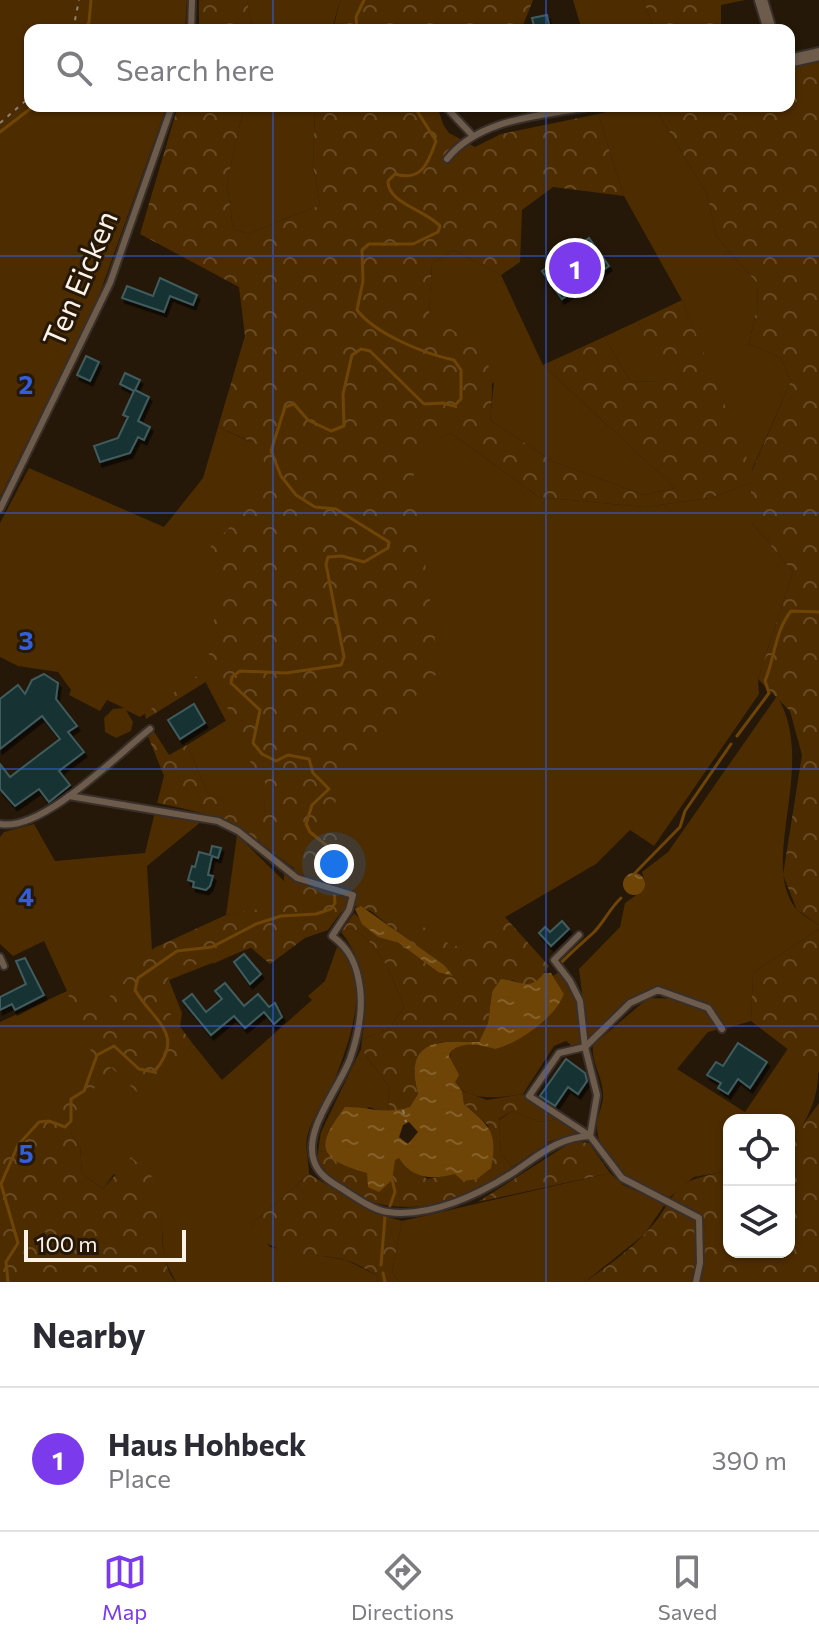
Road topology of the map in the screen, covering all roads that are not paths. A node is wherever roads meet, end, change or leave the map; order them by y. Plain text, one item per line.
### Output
1 (192, 0) edge
2 (761, 0) edge
3 (191, 24) edge
4 (768, 24) edge
5 (819, 54) edge
6 (795, 60) edge
7 (170, 112) edge
8 (451, 112) edge
9 (564, 112) edge
10 (472, 135) junction
11 (447, 159) dead end
12 (0, 509) edge
13 (150, 729) dead end
14 (69, 796) junction
15 (0, 824) edge
16 (579, 935) dead end
17 (0, 957) edge
18 (4, 966) dead end
19 (722, 1029) dead end
20 (585, 1047) junction
21 (590, 1136) junction
22 (696, 1282) edge

1 - 3 lane
2 - 4 street
5 - 6 street
7 - 12 lane, Ten Eicken
8 - 10 lane
9 - 10 lane
10 - 11 lane
13 - 14 lane
14 - 15 lane
14 - 21 lane
16 - 20 lane
17 - 18 lane
19 - 20 lane
20 - 21 lane
20 - 21 lane
21 - 22 lane

